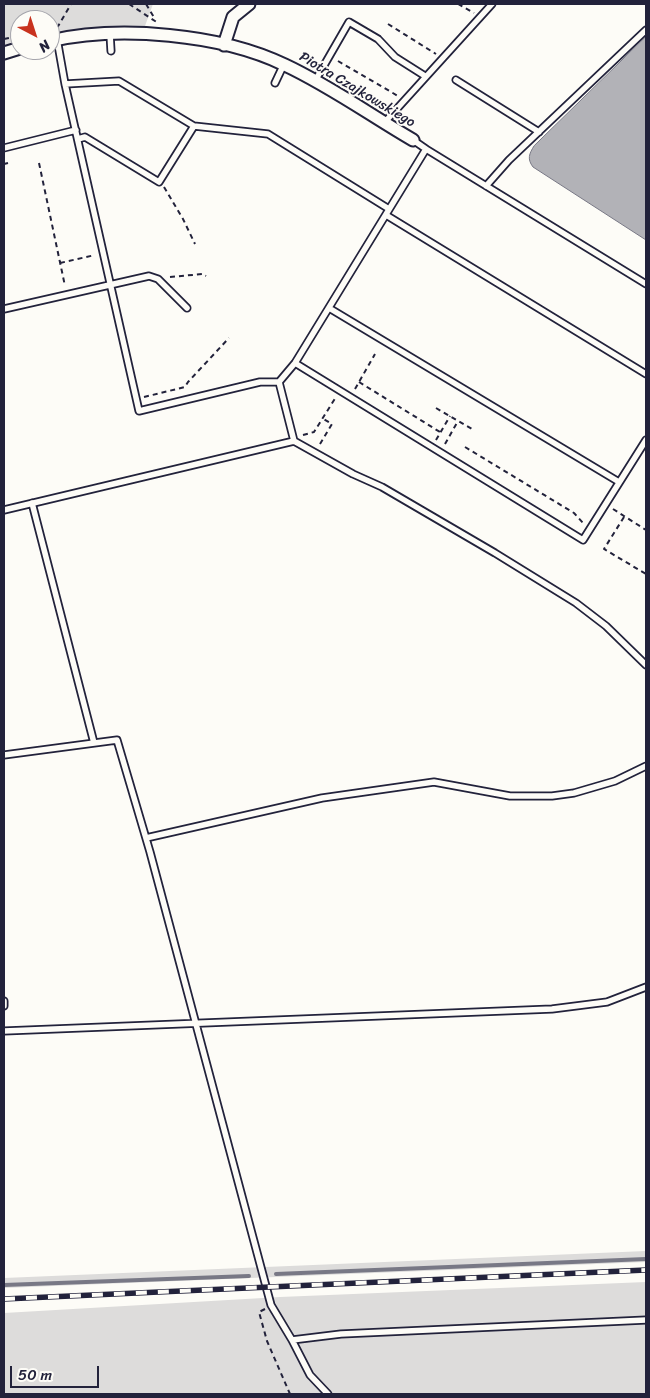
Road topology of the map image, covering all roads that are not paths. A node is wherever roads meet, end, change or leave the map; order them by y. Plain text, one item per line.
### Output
1 (249, 4) edge
2 (492, 4) edge
3 (646, 30) edge
4 (110, 34) junction
5 (60, 37) edge
6 (224, 45) junction
7 (111, 51) dead end
8 (59, 60) edge
9 (284, 64) junction
10 (425, 76) junction
11 (456, 80) dead end
12 (316, 81) junction
13 (275, 83) dead end
14 (65, 84) junction
15 (384, 123) junction
16 (194, 126) junction
17 (76, 130) junction
18 (539, 132) junction
19 (78, 139) junction
20 (413, 140) joint
21 (4, 148) edge
22 (426, 149) junction
23 (486, 186) junction
24 (388, 212) junction
25 (646, 284) edge
26 (110, 285) junction
27 (187, 308) dead end
28 (329, 308) junction
29 (4, 309) edge
30 (295, 364) junction
31 (646, 374) edge
32 (279, 382) junction
33 (646, 440) edge
34 (294, 441) junction
35 (619, 482) junction
36 (32, 503) junction
37 (4, 510) edge
38 (646, 665) edge
39 (94, 744) junction
40 (4, 755) edge
41 (646, 766) edge
42 (146, 838) junction
43 (646, 988) edge
44 (4, 1001) edge
45 (4, 1006) edge
46 (195, 1024) junction
47 (4, 1031) edge
48 (646, 1320) edge
49 (292, 1340) junction
50 (328, 1394) edge

1 - 6 street
2 - 10 lane
3 - 18 lane
4 - 5 street, Piotra Czajkowskiego
4 - 6 street, Piotra Czajkowskiego
4 - 7 lane
6 - 9 street, Piotra Czajkowskiego
8 - 14 lane
9 - 12 street, Piotra Czajkowskiego
9 - 13 lane
10 - 12 lane
10 - 15 lane
11 - 18 lane
12 - 15 street, Piotra Czajkowskiego
14 - 16 lane
14 - 17 lane
15 - 20 street, Piotra Czajkowskiego
16 - 19 lane
16 - 24 lane
17 - 19 lane
17 - 21 lane
18 - 23 lane
19 - 26 lane
20 - 22 lane
22 - 23 lane
22 - 24 lane
23 - 25 lane
24 - 28 lane
24 - 31 lane
26 - 27 lane
26 - 29 lane
26 - 32 lane
28 - 30 lane
28 - 35 lane
30 - 32 lane
30 - 35 lane
32 - 34 lane
33 - 35 lane
34 - 36 lane
34 - 38 lane
36 - 37 lane
36 - 39 lane
39 - 40 lane
39 - 42 lane
41 - 42 lane
42 - 46 lane
43 - 46 lane
44 - 45 lane
46 - 47 lane
46 - 49 lane
48 - 49 lane
49 - 50 lane

